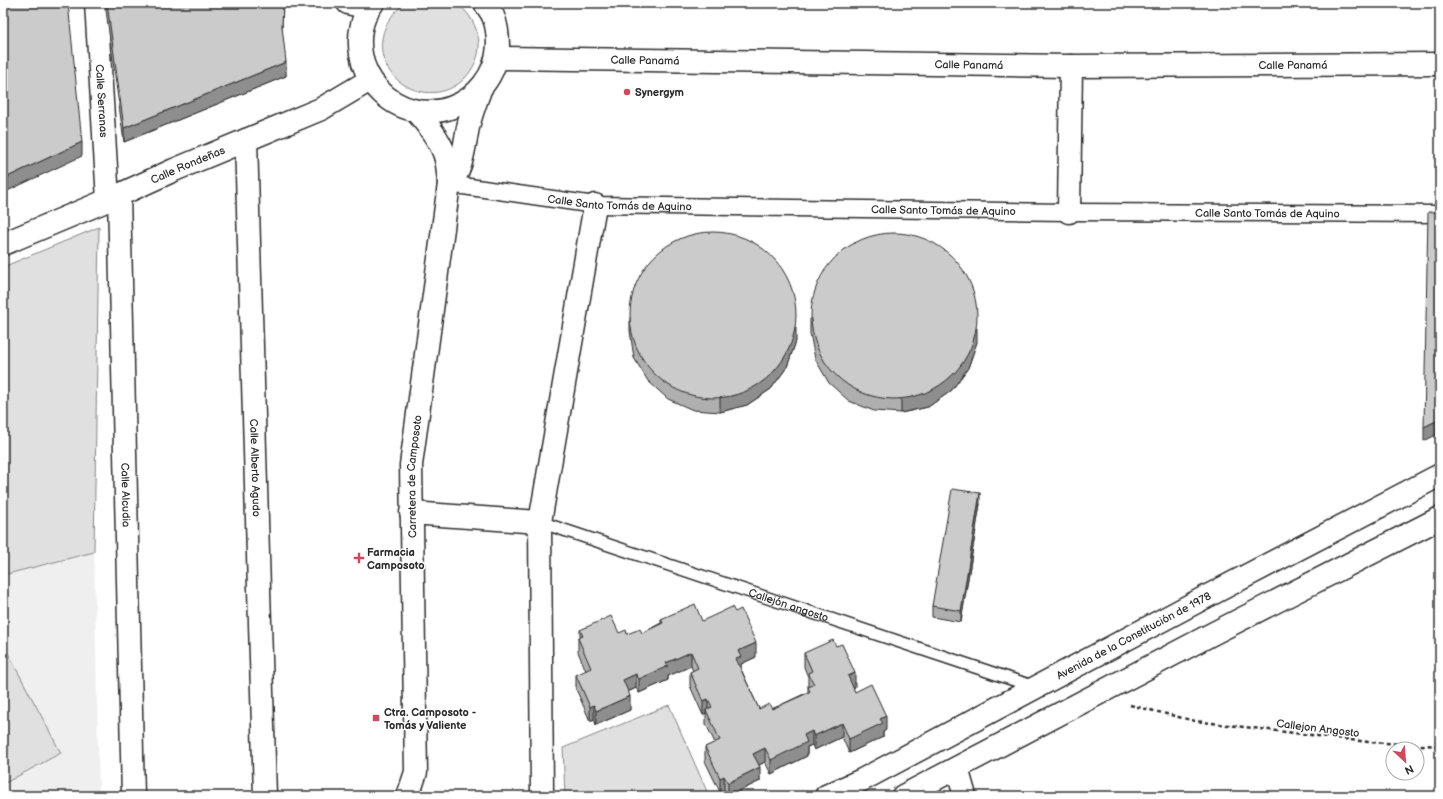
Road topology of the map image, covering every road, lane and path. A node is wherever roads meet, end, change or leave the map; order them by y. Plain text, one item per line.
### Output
1 (96, 3) edge
2 (348, 3) edge
3 (371, 5) edge
4 (492, 7) edge
5 (497, 58) junction
6 (1440, 64) edge
7 (1071, 66) junction
8 (370, 80) junction
9 (480, 90) junction
10 (416, 110) junction
11 (246, 140) junction
12 (449, 184) junction
13 (114, 197) junction
14 (595, 205) junction
15 (1069, 212) junction
16 (1440, 214) edge
17 (3, 244) edge
18 (1440, 475) edge
19 (412, 513) junction
20 (1440, 518) edge
21 (540, 522) junction
22 (1036, 687) junction
23 (1107, 689) junction
24 (1440, 746) edge
25 (957, 768) junction
26 (416, 772) junction
27 (133, 796) edge
28 (265, 796) edge
29 (408, 796) edge
30 (425, 796) edge
31 (542, 796) edge
32 (826, 796) edge
33 (903, 796) edge
34 (965, 796) edge

1 - 13 street, Calle Serranas
2 - 3 street
3 - 8 street
4 - 5 street
5 - 7 street, Calle Panamá
5 - 9 street
6 - 7 street, Calle Panamá
7 - 15 street
8 - 10 street
8 - 11 street, Calle Rondeñas
9 - 10 street
9 - 12 street, Carretera de Camposoto
10 - 12 street, Carretera de Camposoto
11 - 13 street, Calle Rondeñas
11 - 28 street, Calle Alberto Agudo
12 - 14 street, Calle Santo Tomás de Aquino
12 - 19 street, Carretera de Camposoto
13 - 17 street, Calle Rondeñas
13 - 27 street, Calle Alcudia
14 - 15 street, Calle Santo Tomás de Aquino
14 - 21 street
15 - 16 street, Calle Santo Tomás de Aquino
18 - 22 street, Avenida de la Constitución de 1978
19 - 21 street
19 - 26 street, Carretera de Camposoto
20 - 23 street
21 - 22 lane, Callejón angosto
21 - 31 street
22 - 32 street, Avenida de la Constitución de 1978
23 - 24 path, Callejon Angosto
23 - 25 street
25 - 33 street
25 - 34 street
26 - 29 street, Carretera de Camposoto
26 - 30 street, Carretera de Camposoto

